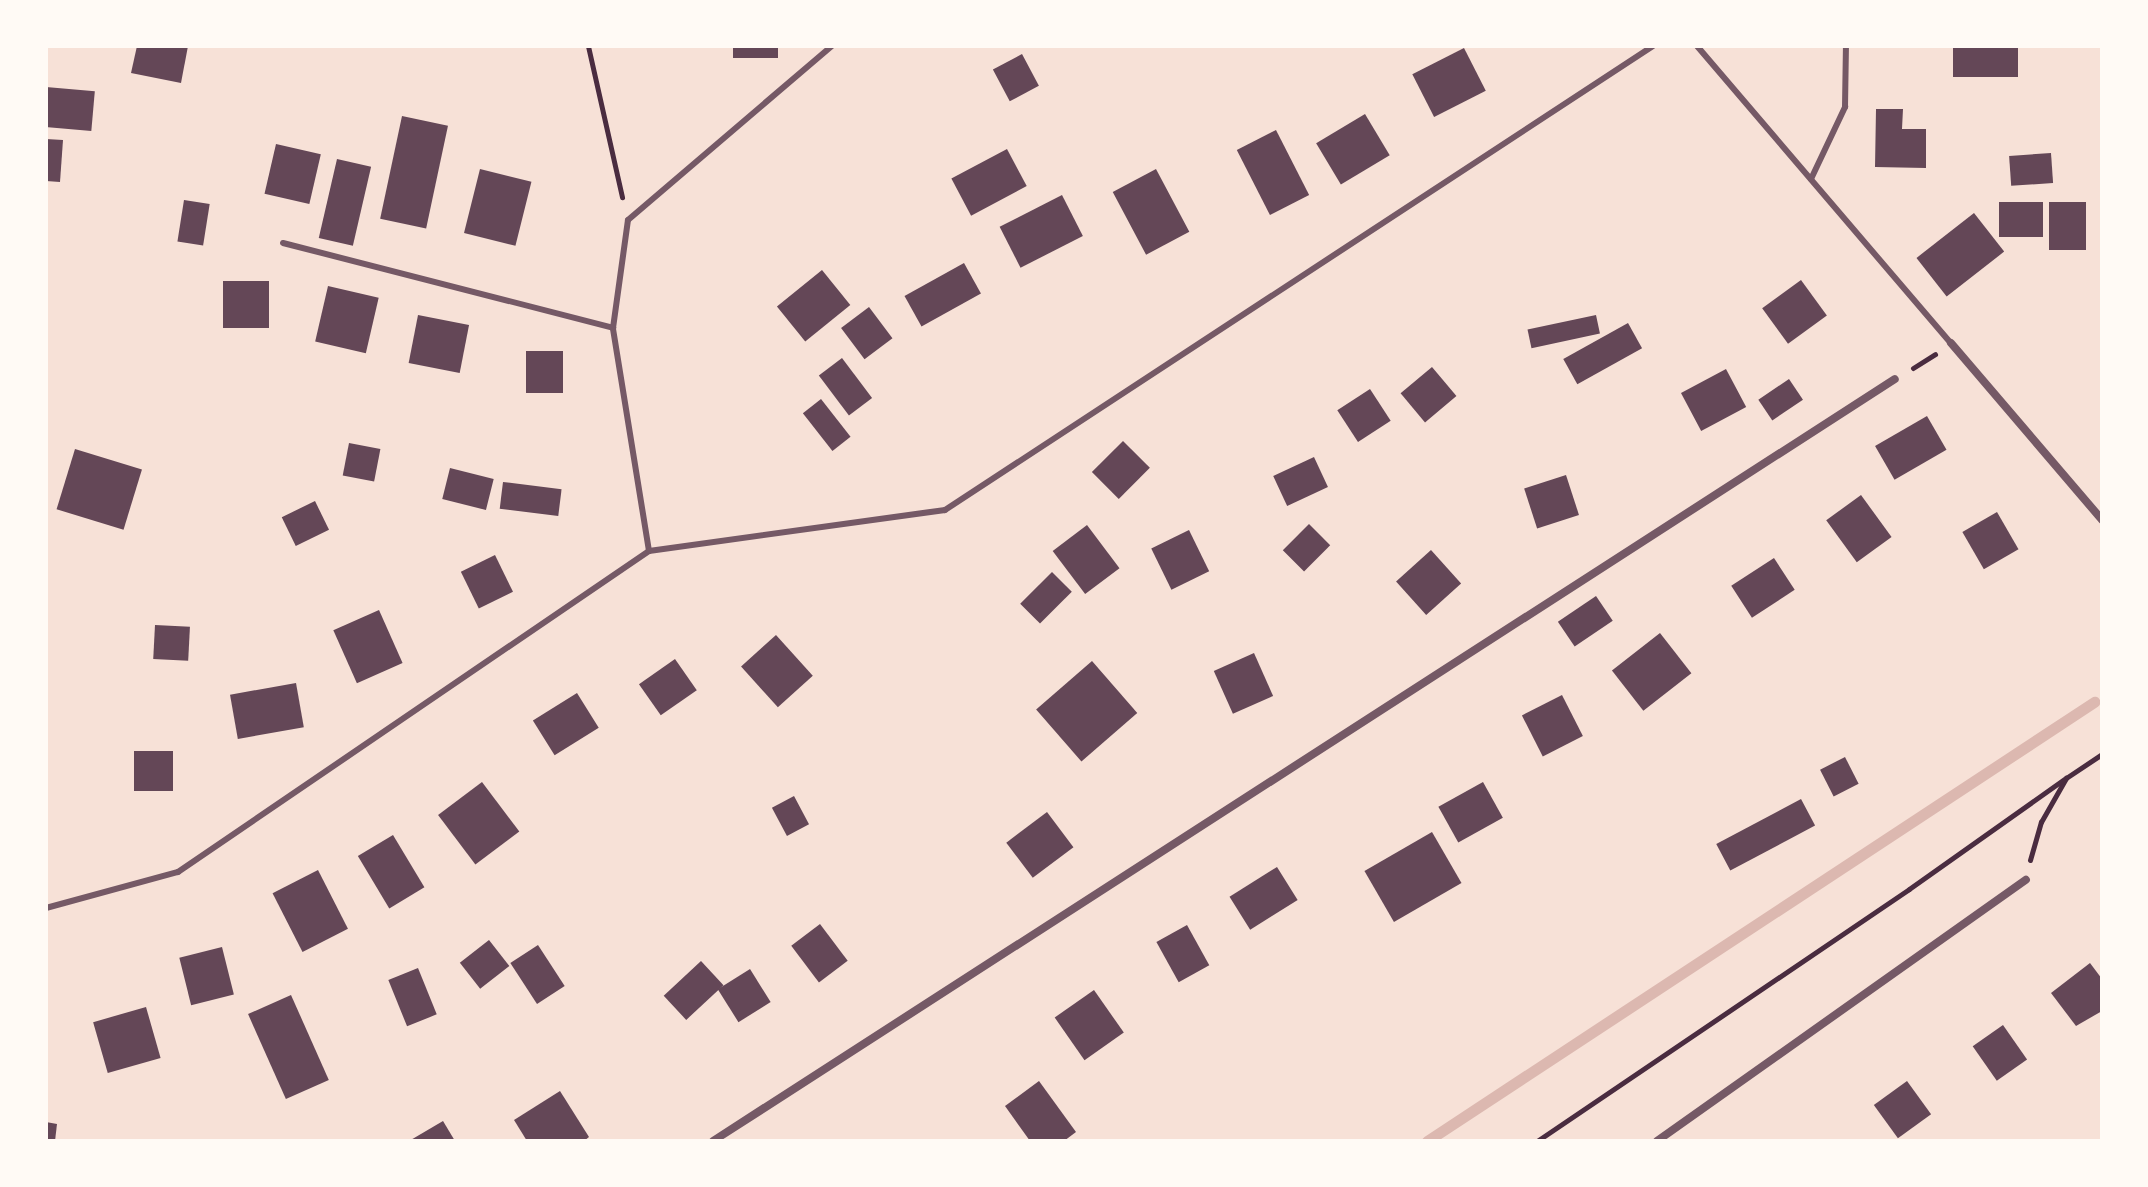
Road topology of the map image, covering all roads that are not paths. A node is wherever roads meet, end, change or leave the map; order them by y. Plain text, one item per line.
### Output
1 (832, 46) edge
2 (1653, 46) edge
3 (1697, 46) edge
4 (1846, 46) edge
5 (1811, 179) junction
6 (283, 243) dead end
7 (613, 328) junction
8 (1951, 343) joint
9 (1895, 379) road end
10 (2102, 520) edge
11 (649, 551) junction
12 (2026, 880) road end
13 (46, 908) edge
14 (713, 1141) edge
15 (1657, 1141) edge

1 - 7 lane
2 - 11 lane
3 - 5 lane
4 - 5 lane
5 - 8 lane
6 - 7 lane
7 - 11 lane
8 - 10 street
9 - 14 street
11 - 13 lane
12 - 15 street

